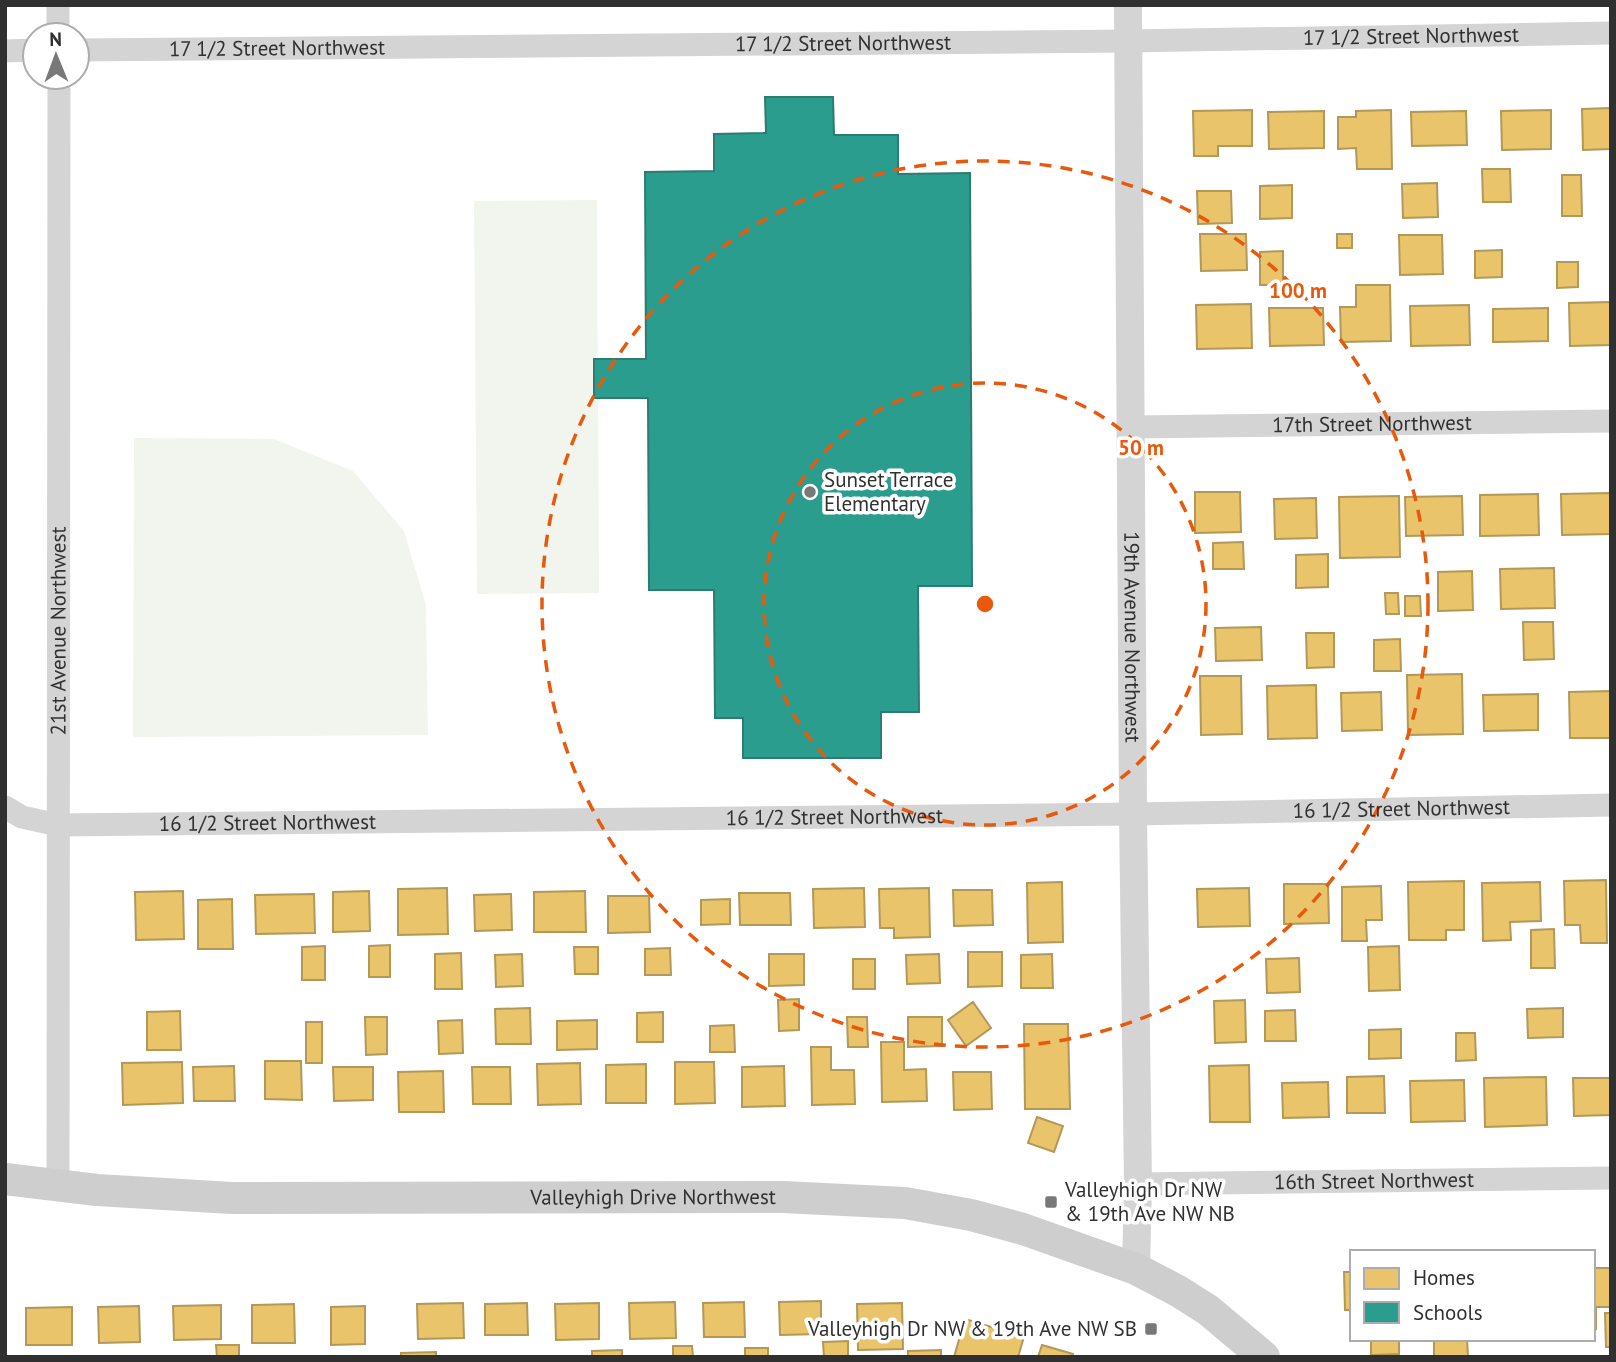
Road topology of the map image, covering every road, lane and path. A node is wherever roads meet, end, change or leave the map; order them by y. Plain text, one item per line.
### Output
1 (1128, 5) edge
2 (1611, 33) edge
3 (1128, 41) junction
4 (91, 50) edge
5 (59, 91) edge
6 (1611, 421) edge
7 (1132, 427) junction
8 (1611, 805) edge
9 (5, 807) edge
10 (1133, 814) junction
11 (58, 825) junction
12 (1611, 1178) edge
13 (5, 1179) edge
14 (1138, 1184) junction
15 (58, 1186) junction
16 (1136, 1269) junction
17 (1264, 1357) edge

1 - 3 street, 19th Avenue Northwest
2 - 3 street, 17 1/2 Street Northwest
3 - 4 street, 17 1/2 Street Northwest
3 - 7 street, 19th Avenue Northwest
5 - 11 street, 21st Avenue Northwest
6 - 7 street, 17th Street Northwest
7 - 10 street, 19th Avenue Northwest
8 - 10 street, 16 1/2 Street Northwest
9 - 11 street, 16 1/2 Street Northwest
10 - 11 street, 16 1/2 Street Northwest
10 - 14 street, 19th Avenue Northwest
11 - 15 street, 21st Avenue Northwest
12 - 14 street, 16th Street Northwest
13 - 15 main road, Valleyhigh Drive Northwest
14 - 16 street, 19th Avenue Northwest
15 - 16 main road, Valleyhigh Drive Northwest
16 - 17 main road, Valleyhigh Drive Northwest

